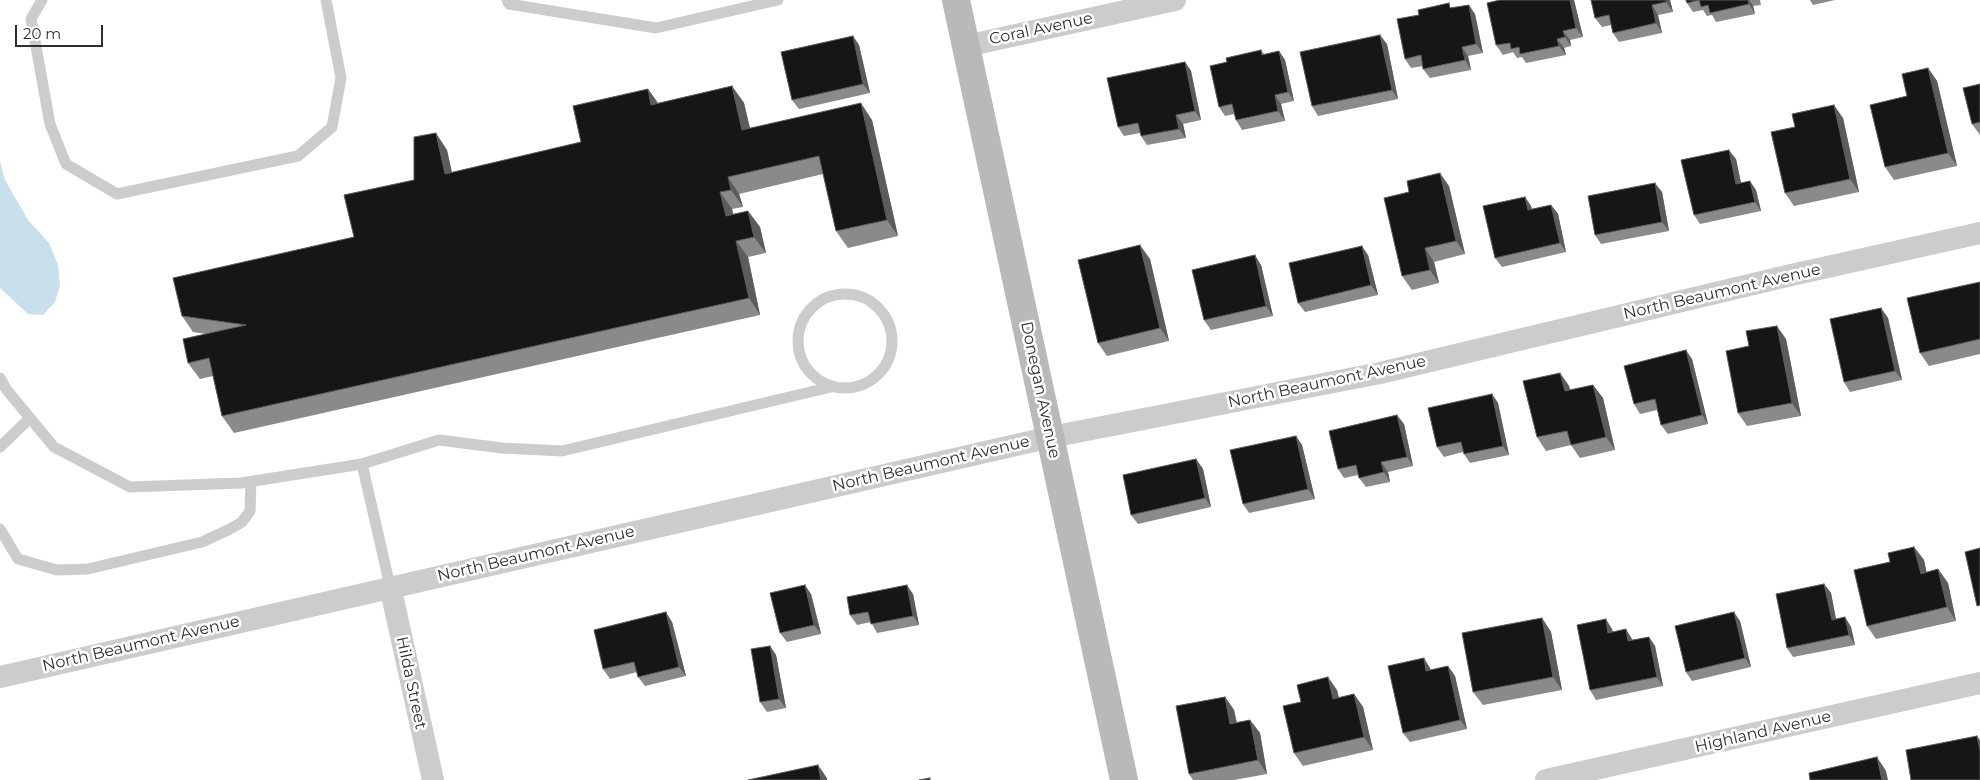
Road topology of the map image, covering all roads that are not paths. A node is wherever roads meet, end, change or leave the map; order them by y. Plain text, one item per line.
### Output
1 (42, 0) edge
2 (326, 0) edge
3 (507, 0) edge
4 (778, 0) edge
5 (956, 0) edge
6 (1175, 0) edge
7 (966, 46) junction
8 (1980, 233) edge
9 (0, 378) edge
10 (831, 387) junction
11 (30, 418) junction
12 (1051, 437) junction
13 (0, 447) edge
14 (362, 464) junction
15 (251, 482) junction
16 (0, 530) edge
17 (390, 586) junction
18 (0, 677) edge
19 (1980, 683) edge
20 (433, 780) edge
21 (1124, 780) edge
22 (1546, 780) edge

1 - 2 lane
3 - 4 lane
5 - 7 street, Donegan Avenue
6 - 7 street, Coral Avenue
7 - 12 street, Donegan Avenue
8 - 12 street, North Beaumont Avenue
9 - 11 lane
10 - 10 lane
10 - 14 lane
11 - 13 lane
11 - 15 lane
12 - 17 street, North Beaumont Avenue
12 - 21 street, Donegan Avenue
14 - 15 lane
14 - 17 lane
15 - 16 lane
17 - 18 street, North Beaumont Avenue
17 - 20 street, Hilda Street
19 - 22 street, Highland Avenue

